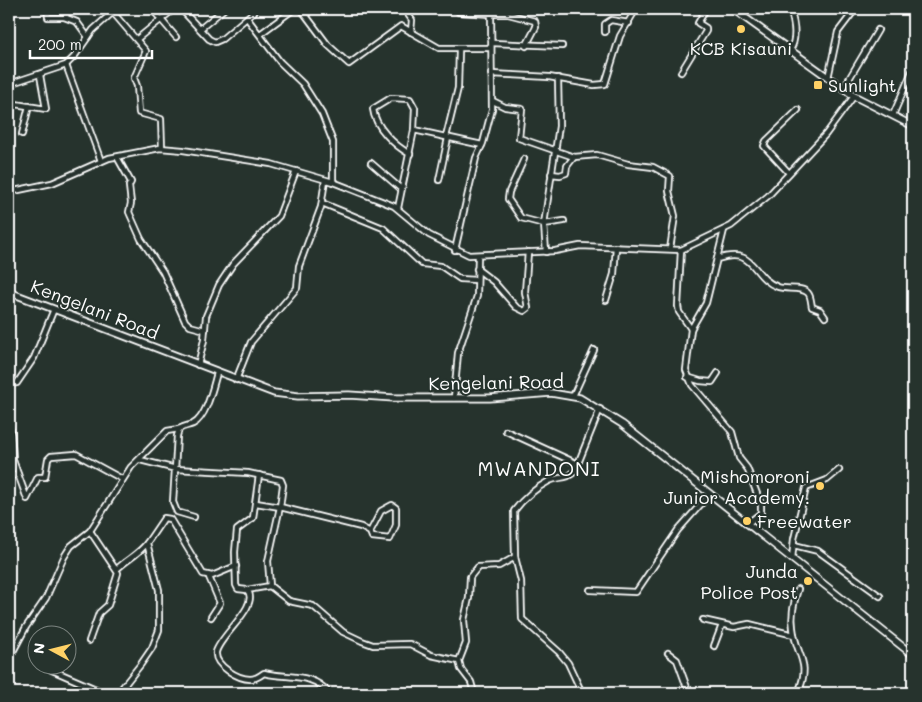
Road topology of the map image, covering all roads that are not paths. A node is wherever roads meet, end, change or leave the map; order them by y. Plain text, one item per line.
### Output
1 (47, 9) edge
2 (71, 9) edge
3 (152, 9) edge
4 (174, 9) edge
5 (181, 9) edge
6 (224, 9) edge
7 (258, 9) edge
8 (294, 9) edge
9 (301, 9) edge
10 (404, 9) edge
11 (636, 9) edge
12 (706, 9) edge
13 (733, 9) edge
14 (790, 9) edge
15 (111, 11) edge
16 (509, 11) edge
17 (854, 11) dead end
18 (459, 12) dead end
19 (491, 14) junction
20 (64, 17) junction
21 (247, 18) junction
22 (162, 20) junction
23 (629, 23) junction
24 (200, 29) junction
25 (878, 30) dead end
26 (411, 32) junction
27 (605, 32) dead end
28 (260, 34) junction
29 (88, 37) junction
30 (176, 37) dead end
31 (137, 39) junction
32 (491, 46) junction
33 (526, 46) junction
34 (562, 46) dead end
35 (459, 50) junction
36 (790, 50) junction
37 (66, 64) junction
38 (913, 69) edge
39 (681, 72) dead end
40 (492, 74) junction
41 (40, 75) junction
42 (558, 78) junction
43 (828, 78) junction
44 (9, 84) edge
45 (843, 89) junction
46 (854, 96) junction
47 (493, 101) junction
48 (9, 103) edge
49 (29, 106) junction
50 (798, 110) dead end
51 (893, 115) junction
52 (913, 126) edge
53 (414, 130) junction
54 (22, 134) dead end
55 (447, 138) junction
56 (482, 145) junction
57 (162, 148) junction
58 (554, 151) junction
59 (410, 154) junction
60 (117, 156) junction
61 (574, 157) junction
62 (524, 159) dead end
63 (101, 161) junction
64 (371, 163) dead end
65 (296, 171) junction
66 (789, 173) junction
67 (551, 174) junction
68 (325, 180) junction
69 (439, 180) dead end
70 (333, 182) junction
71 (401, 189) junction
72 (9, 192) edge
73 (322, 203) junction
74 (398, 208) junction
75 (564, 221) dead end
76 (544, 224) junction
77 (724, 230) junction
78 (616, 247) junction
79 (670, 248) junction
80 (455, 250) junction
81 (680, 250) junction
82 (528, 252) junction
83 (546, 252) junction
84 (478, 256) junction
85 (717, 259) junction
86 (477, 269) junction
87 (476, 280) junction
88 (9, 292) edge
89 (606, 300) dead end
90 (54, 309) junction
91 (825, 317) dead end
92 (691, 329) junction
93 (205, 330) junction
94 (594, 350) dead end
95 (198, 365) junction
96 (217, 373) junction
97 (718, 373) dead end
98 (688, 377) junction
99 (236, 380) junction
100 (9, 384) edge
101 (573, 396) junction
102 (454, 398) junction
103 (600, 409) junction
104 (9, 424) edge
105 (179, 429) junction
106 (506, 431) dead end
107 (10, 441) edge
108 (140, 460) junction
109 (578, 464) junction
110 (176, 469) junction
111 (839, 470) dead end
112 (18, 475) junction
113 (260, 475) junction
114 (9, 476) edge
115 (122, 479) junction
116 (709, 495) junction
117 (256, 503) junction
118 (280, 507) junction
119 (175, 510) junction
120 (194, 517) dead end
121 (169, 518) junction
122 (747, 524) junction
123 (90, 532) junction
124 (370, 532) junction
125 (147, 543) junction
126 (794, 545) junction
127 (515, 558) junction
128 (792, 560) junction
129 (236, 566) junction
130 (117, 569) junction
131 (209, 577) junction
132 (270, 586) junction
133 (798, 589) dead end
134 (247, 590) junction
135 (590, 590) dead end
136 (880, 596) dead end
137 (211, 616) dead end
138 (702, 620) dead end
139 (722, 625) junction
140 (794, 635) junction
141 (89, 641) dead end
142 (714, 646) dead end
143 (668, 653) dead end
144 (913, 656) edge
145 (9, 659) edge
146 (459, 661) junction
147 (61, 674) edge
148 (106, 693) edge
149 (118, 693) edge
150 (330, 693) edge
151 (474, 693) edge
152 (582, 693) edge
153 (689, 693) edge
154 (798, 693) edge

1 - 20 street
2 - 20 street
3 - 22 street
4 - 22 street
5 - 24 street
6 - 24 street
7 - 21 street
8 - 28 street
9 - 26 street
10 - 26 street
11 - 23 street
12 - 39 street
13 - 36 main road
14 - 36 street
15 - 29 street
15 - 31 street
16 - 19 street
16 - 33 street
17 - 43 street
18 - 19 street
19 - 32 street
20 - 29 street
21 - 24 street
21 - 28 street
22 - 30 street
22 - 31 street
23 - 27 street
23 - 42 street
25 - 45 street
26 - 35 street
28 - 70 street
29 - 37 street
31 - 57 street
32 - 33 street
32 - 35 street
32 - 40 street
33 - 34 street
35 - 55 street
36 - 43 main road
37 - 41 street
37 - 63 street
38 - 51 street
40 - 42 street
40 - 47 street
41 - 44 street
41 - 49 street
42 - 58 street
43 - 45 main road
45 - 46 main road
46 - 51 main road
46 - 66 street
47 - 56 street
47 - 58 street
48 - 49 street
49 - 54 street
50 - 66 street
51 - 52 main road
53 - 55 street
53 - 59 street
53 - 59 street
55 - 56 street
55 - 69 street
56 - 80 street
57 - 60 street
57 - 65 street
58 - 61 street
58 - 67 street
59 - 71 street
60 - 63 street
60 - 93 street
61 - 67 street
61 - 79 street
62 - 76 street
63 - 72 street
64 - 71 street
65 - 68 street
65 - 93 street
66 - 77 street
67 - 76 street
68 - 70 street
68 - 73 street
70 - 74 street
71 - 74 street
73 - 87 street
73 - 99 street
74 - 80 street
75 - 76 street
76 - 83 street
77 - 81 street
77 - 85 street
78 - 79 street
78 - 83 street
78 - 89 street
79 - 81 street
80 - 84 street
81 - 92 street
82 - 83 street
82 - 84 street
82 - 86 street
84 - 86 street
85 - 91 street
85 - 92 street
86 - 87 street
87 - 102 street
88 - 90 main road, Kengelani Road
90 - 95 main road, Kengelani Road
90 - 100 street
92 - 98 street
93 - 95 street
94 - 101 street
95 - 96 main road, Kengelani Road
96 - 99 main road, Kengelani Road
96 - 105 street
97 - 98 street
98 - 122 street
99 - 102 main road, Kengelani Road
101 - 102 main road, Kengelani Road
101 - 103 main road, Kengelani Road
103 - 109 street
103 - 116 main road, Kengelani Road
104 - 107 street
105 - 108 street
105 - 110 street
106 - 109 street
107 - 112 street
108 - 110 street
108 - 115 street
109 - 127 street
110 - 113 street
110 - 119 street
111 - 126 street
112 - 114 street
112 - 115 street
113 - 117 street
113 - 118 street
115 - 123 street
116 - 122 main road, Kengelani Road
116 - 135 street
117 - 118 street
117 - 129 street
118 - 124 street
118 - 132 street
119 - 120 street
119 - 121 street
121 - 125 street
121 - 131 street
122 - 128 main road, Kengelani Road
123 - 130 street
123 - 145 street
124 - 124 street
125 - 130 street
125 - 149 street
126 - 128 street
126 - 136 street
127 - 146 street
127 - 152 street
128 - 144 main road, Kengelani Road
129 - 131 street
129 - 134 street
130 - 141 street
131 - 137 street
132 - 134 street
132 - 146 street
133 - 140 street
134 - 150 street
138 - 139 street
139 - 140 street
139 - 142 street
140 - 154 street
143 - 153 street
146 - 151 street
147 - 148 street

